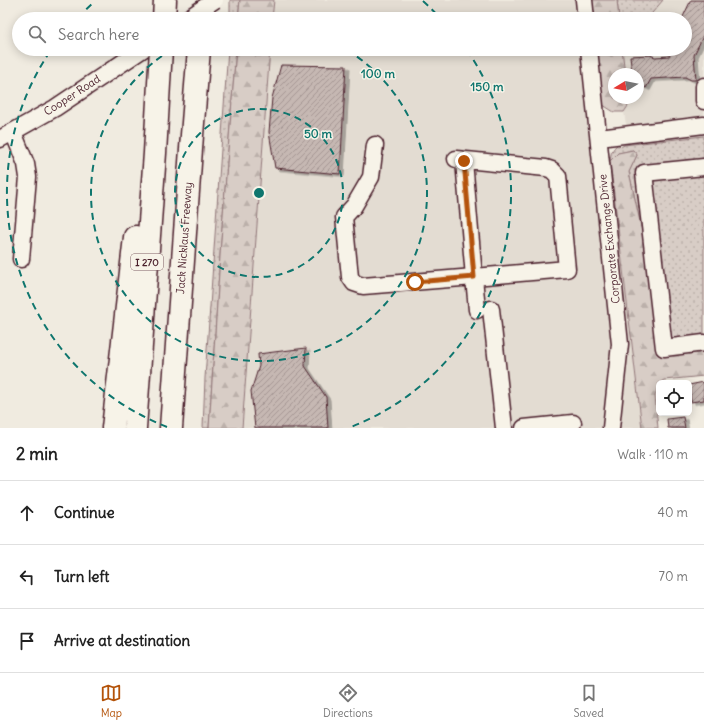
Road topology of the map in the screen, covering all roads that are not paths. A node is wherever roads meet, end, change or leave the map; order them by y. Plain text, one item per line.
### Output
1 (165, 0) edge
2 (203, 0) edge
3 (215, 0) edge
4 (584, 0) edge
5 (164, 12) edge
6 (197, 12) edge
7 (202, 12) edge
8 (585, 12) edge
9 (132, 56) edge
10 (161, 56) edge
11 (198, 56) edge
12 (590, 56) edge
13 (704, 87) edge
14 (158, 95) junction
15 (704, 101) edge
16 (704, 125) edge
17 (7, 135) edge
18 (599, 138) junction
19 (375, 145) dead end
20 (704, 167) edge
21 (21, 259) dead end
22 (474, 277) junction
23 (179, 315) junction
24 (704, 343) edge
25 (573, 423) dead end
26 (112, 428) edge
27 (135, 428) edge
28 (172, 428) edge
29 (178, 428) edge
30 (504, 428) edge
31 (524, 428) edge
32 (611, 428) edge

1 - 5 highway
2 - 7 highway
3 - 6 street, bridge
4 - 8 street
9 - 17 street, Cooper Road
10 - 14 highway, I 270
11 - 23 highway, Jack Nicklaus Freeway
12 - 18 street, Corporate Exchange Drive
13 - 15 street
14 - 26 highway
14 - 27 highway, I 270
16 - 18 street
17 - 21 street
18 - 32 street, Corporate Exchange Drive
19 - 22 street
20 - 24 street
22 - 22 street
22 - 30 street
23 - 28 highway, Jack Nicklaus Freeway
23 - 29 highway
25 - 31 street

